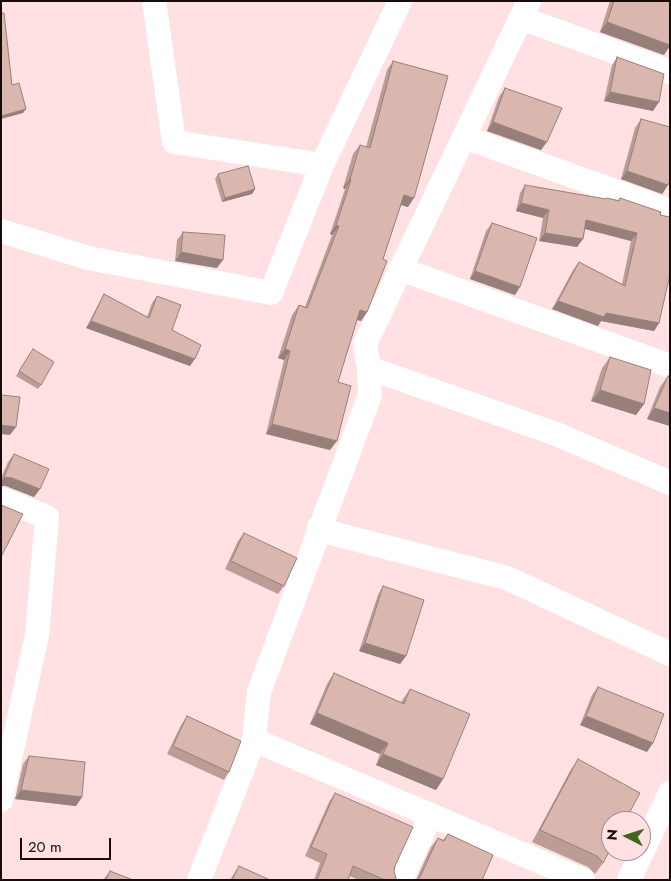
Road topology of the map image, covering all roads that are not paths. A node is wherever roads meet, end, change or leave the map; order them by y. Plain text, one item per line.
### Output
1 (154, 1) edge
2 (400, 1) edge
3 (525, 10) edge
4 (670, 72) edge
5 (464, 137) junction
6 (322, 165) junction
7 (670, 211) edge
8 (1, 231) edge
9 (400, 269) junction
10 (670, 366) edge
11 (369, 368) junction
12 (670, 483) edge
13 (1, 499) edge
14 (319, 528) junction
15 (670, 654) edge
16 (254, 740) junction
17 (670, 793) edge
18 (1, 800) edge
19 (431, 815) junction
20 (199, 880) edge
21 (401, 880) edge
22 (583, 880) edge
23 (629, 880) edge

1 - 6 street
2 - 6 street
3 - 4 street
3 - 5 street
5 - 7 street
5 - 9 street
6 - 8 street
9 - 10 street
9 - 11 street
11 - 12 street
11 - 14 street
13 - 18 street
14 - 15 street
14 - 16 street
16 - 19 street
16 - 20 street
17 - 23 street
19 - 21 street
19 - 22 street

